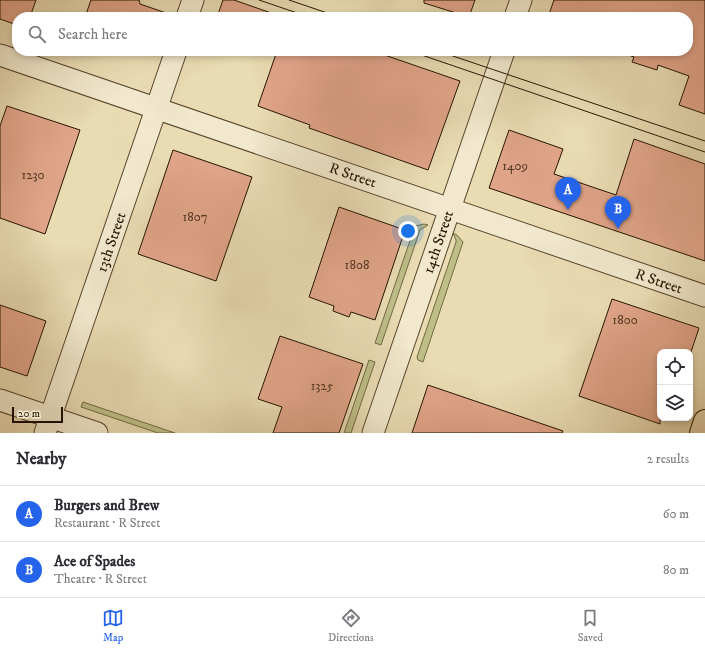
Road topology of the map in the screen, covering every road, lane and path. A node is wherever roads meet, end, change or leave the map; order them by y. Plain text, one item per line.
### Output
1 (193, 0) edge
2 (521, 0) edge
3 (189, 12) edge
4 (517, 12) edge
5 (0, 55) edge
6 (174, 56) edge
7 (502, 56) edge
8 (156, 108) junction
9 (450, 209) junction
10 (705, 296) edge
11 (0, 400) edge
12 (705, 421) edge
13 (48, 425) edge
14 (97, 433) edge
15 (373, 433) edge
16 (701, 433) edge

1 - 3 street
2 - 4 street
5 - 8 street, R Street
6 - 8 street, 13th Street
7 - 9 street, 14th Street
8 - 9 street, R Street
8 - 13 street, 13th Street
9 - 10 street, R Street
9 - 15 street, 14th Street
11 - 13 street
12 - 16 main road
13 - 14 street

